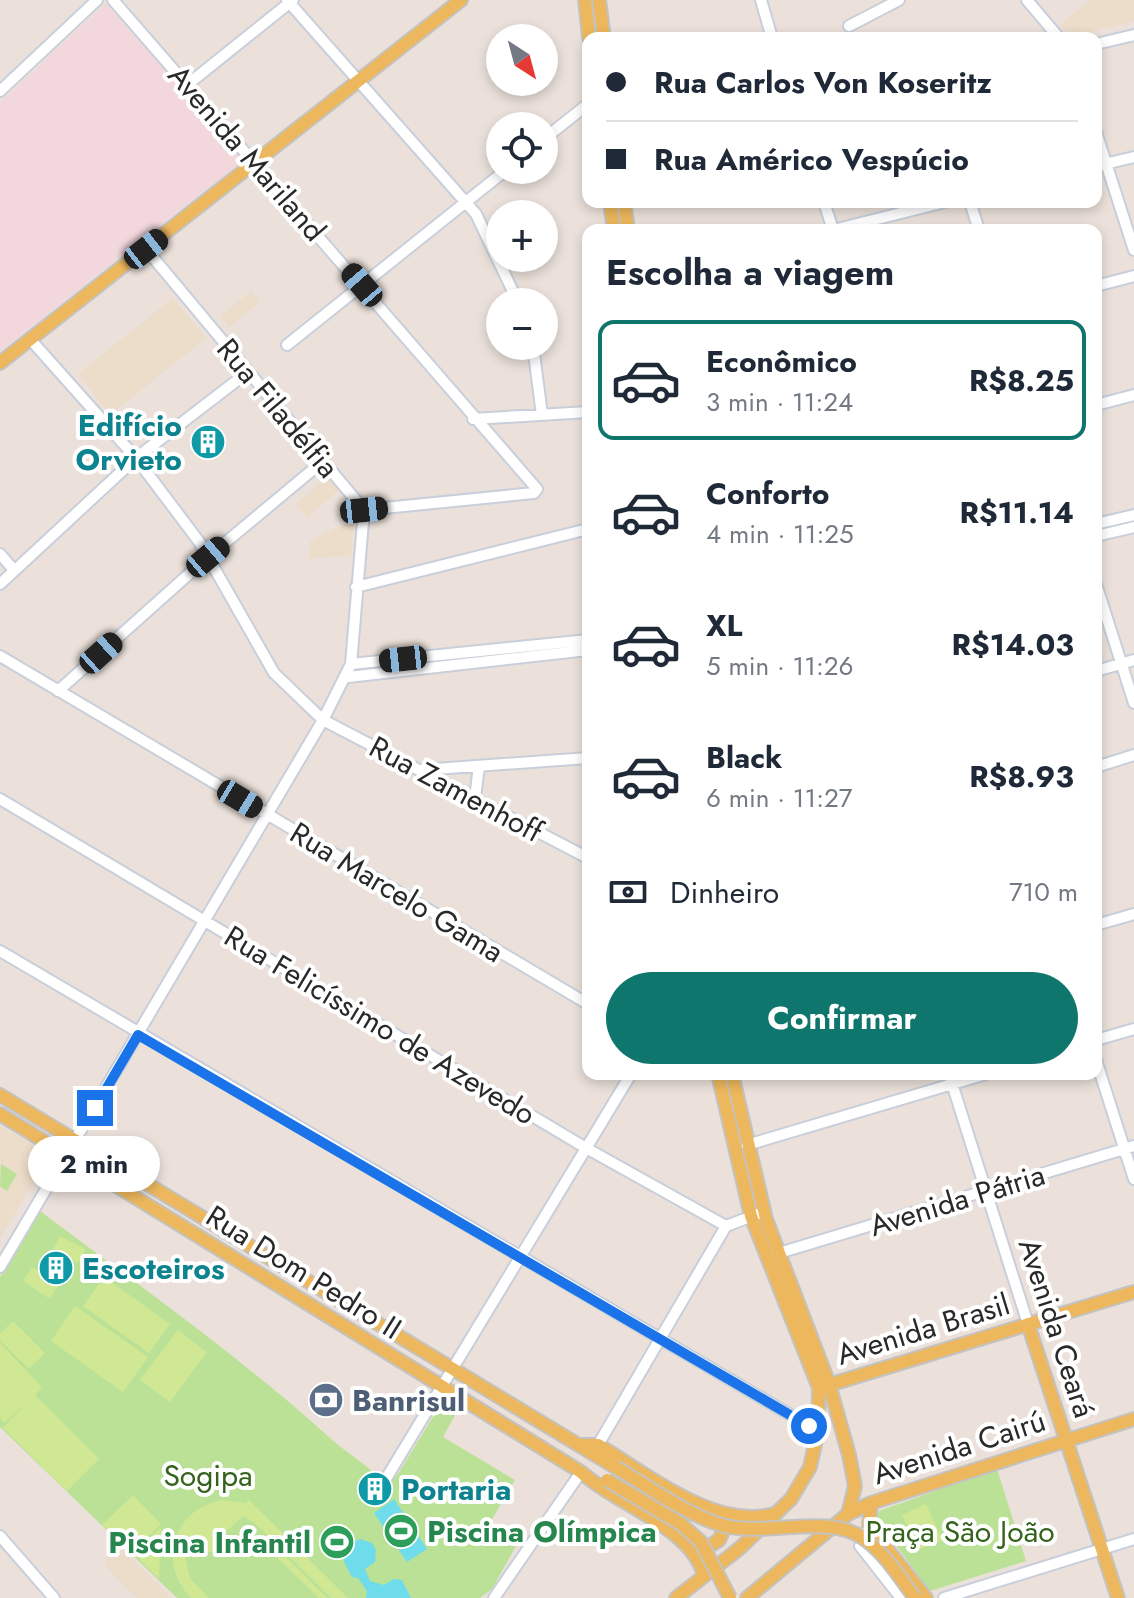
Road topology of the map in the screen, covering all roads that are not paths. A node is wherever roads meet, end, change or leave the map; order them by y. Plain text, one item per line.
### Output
1 (97, 0) edge
2 (113, 0) edge
3 (461, 0) edge
4 (585, 0) edge
5 (599, 0) edge
6 (761, 0) edge
7 (899, 0) edge
8 (1027, 0) edge
9 (290, 1) edge
10 (849, 26) dead end
11 (588, 32) edge
12 (603, 32) edge
13 (770, 32) edge
14 (1054, 32) edge
15 (1134, 35) edge
16 (1102, 43) edge
17 (358, 82) junction
18 (187, 85) junction
19 (0, 91) edge
20 (582, 109) edge
21 (558, 128) edge
22 (1134, 157) edge
23 (256, 163) junction
24 (1102, 165) edge
25 (1102, 168) edge
26 (488, 184) edge
27 (466, 202) junction
28 (921, 208) edge
29 (857, 224) edge
30 (146, 249) junction
31 (1134, 250) edge
32 (1134, 276) edge
33 (1102, 284) edge
34 (362, 285) junction
35 (512, 288) edge
36 (30, 339) junction
37 (287, 345) dead end
38 (535, 360) edge
39 (0, 363) edge
40 (248, 372) junction
41 (1134, 395) edge
42 (1102, 403) edge
43 (582, 412) edge
44 (542, 415) junction
45 (473, 419) junction
46 (136, 458) junction
47 (322, 462) junction
48 (364, 510) junction
49 (1134, 515) edge
50 (1102, 523) edge
51 (1134, 527) edge
52 (582, 530) edge
53 (1102, 535) edge
54 (0, 554) edge
55 (208, 557) junction
56 (14, 570) junction
57 (0, 584) edge
58 (356, 587) junction
59 (1102, 603) edge
60 (582, 642) edge
61 (566, 647) junction
62 (582, 649) edge
63 (0, 656) edge
64 (403, 659) junction
65 (1134, 660) edge
66 (444, 661) junction
67 (351, 664) junction
68 (1121, 664) junction
69 (1102, 669) edge
70 (404, 671) junction
71 (348, 677) junction
72 (58, 691) junction
73 (1134, 703) edge
74 (323, 720) junction
75 (1134, 755) edge
76 (582, 758) edge
77 (1102, 765) edge
78 (479, 766) junction
79 (419, 770) junction
80 (475, 798) junction
81 (0, 799) edge
82 (266, 814) junction
83 (582, 855) edge
84 (1134, 914) edge
85 (205, 921) junction
86 (1102, 923) edge
87 (0, 951) edge
88 (582, 1000) edge
89 (1134, 1029) edge
90 (138, 1035) junction
91 (1102, 1038) edge
92 (1102, 1076) edge
93 (627, 1080) edge
94 (720, 1080) edge
95 (733, 1080) edge
96 (948, 1080) edge
97 (951, 1080) edge
98 (0, 1095) edge
99 (0, 1114) edge
100 (76, 1140) junction
101 (747, 1145) junction
102 (1129, 1147) edge
103 (586, 1148) junction
104 (67, 1154) junction
105 (1134, 1179) edge
106 (986, 1191) junction
107 (758, 1214) junction
108 (726, 1226) junction
109 (779, 1253) junction
110 (520, 1257) junction
111 (1, 1262) edge
112 (1134, 1292) edge
113 (1028, 1324) junction
114 (660, 1339) junction
115 (452, 1368) junction
116 (824, 1386) junction
117 (441, 1387) junction
118 (1134, 1419) edge
119 (818, 1431) junction
120 (1066, 1440) junction
121 (577, 1445) junction
122 (598, 1445) junction
123 (581, 1472) junction
124 (384, 1482) dead end
125 (871, 1503) junction
126 (775, 1514) junction
127 (848, 1514) junction
128 (730, 1516) junction
129 (869, 1526) junction
130 (0, 1536) edge
131 (1134, 1539) edge
132 (1102, 1548) junction
133 (697, 1554) junction
134 (704, 1576) junction
135 (54, 1598) edge
136 (494, 1598) edge
137 (676, 1598) edge
138 (730, 1598) edge
139 (747, 1598) edge
140 (901, 1598) edge
141 (915, 1598) edge
142 (926, 1598) edge
143 (944, 1598) edge
144 (1118, 1598) edge

1 - 19 street
2 - 18 street, Avenida Mariland
3 - 17 main road
4 - 11 main road
5 - 12 main road
6 - 13 street
7 - 10 street
8 - 14 street
9 - 17 street
9 - 18 street
15 - 16 street
17 - 23 main road
17 - 27 street
18 - 23 street, Avenida Mariland
20 - 21 street
22 - 24 street
23 - 30 main road
23 - 34 street, Avenida Mariland
25 - 31 street
26 - 27 street
27 - 34 street
27 - 35 street
28 - 29 street
30 - 36 main road
30 - 40 street, Rua Filadélfia
32 - 33 street
34 - 37 street
34 - 45 street, Avenida Mariland
36 - 39 main road
36 - 46 street, Rua Zamenhoff
38 - 44 street
40 - 46 street
40 - 47 street, Rua Filadélfia
41 - 42 street
43 - 44 street
44 - 45 street
45 - 48 street, Avenida Mariland
46 - 55 street, Rua Zamenhoff
46 - 56 street
47 - 48 street, Rua Filadélfia
47 - 55 street
48 - 58 street
49 - 50 street
51 - 53 street
52 - 58 street
54 - 56 street
55 - 72 street
55 - 74 street, Rua Zamenhoff
56 - 57 street
58 - 67 street
59 - 68 street
60 - 61 street
61 - 62 street
61 - 66 street
63 - 72 street, Rua Marcelo Gama
64 - 66 street
64 - 67 street
64 - 70 street
65 - 68 street
66 - 70 street
67 - 71 street
68 - 69 street
68 - 73 street
70 - 71 street
71 - 74 street
72 - 82 street, Rua Marcelo Gama
74 - 79 street, Rua Zamenhoff
74 - 82 street
75 - 77 street
76 - 78 street
78 - 79 street
78 - 80 street
79 - 80 street, Rua Zamenhoff
80 - 83 street, Rua Zamenhoff
81 - 85 street, Rua Felicíssimo de Azevedo
82 - 85 street
82 - 88 street, Rua Marcelo Gama
84 - 86 street
85 - 90 street
85 - 103 street, Rua Felicíssimo de Azevedo
87 - 90 street
89 - 91 street
90 - 100 street
90 - 110 street
92 - 102 street
93 - 103 street
94 - 107 main road
95 - 101 main road
96 - 101 street
97 - 106 street, Avenida Ceará
98 - 100 main road, Rua Dom Pedro II
99 - 104 main road, Rua Dom Pedro II
100 - 104 street
100 - 115 main road, Rua Dom Pedro II
101 - 107 main road
102 - 105 street
102 - 106 street, Avenida Pátria
103 - 108 street, Rua Felicíssimo de Azevedo
103 - 110 street
104 - 111 street
104 - 117 main road, Rua Dom Pedro II
106 - 109 street, Avenida Pátria
106 - 113 street, Avenida Ceará
107 - 108 street
107 - 109 main road
107 - 116 main road
108 - 114 street
109 - 116 main road
110 - 114 street
110 - 115 street
112 - 113 main road, Avenida Brasil
113 - 116 main road, Avenida Brasil
113 - 120 main road, Avenida Ceará
114 - 119 street
114 - 122 street
115 - 117 street
115 - 121 main road, Rua Dom Pedro II
116 - 119 main road
116 - 127 main road
117 - 123 main road, Rua Dom Pedro II
117 - 124 street
118 - 120 main road, Avenida Cairú
119 - 126 main road
120 - 125 main road, Avenida Cairú
120 - 132 main road, Avenida Ceará
121 - 122 main road
121 - 141 main road, Rua Dom Pedro II, bridge
122 - 128 main road
123 - 133 main road, Rua Dom Pedro II
123 - 136 street
123 - 138 main road, Rua Dom Pedro II, bridge
125 - 127 main road, Avenida Cairú
125 - 129 main road
126 - 128 main road
126 - 134 main road
127 - 139 main road, Avenida Cairú
128 - 133 main road
129 - 140 street
129 - 142 main road
130 - 135 street
131 - 132 street
132 - 143 street
132 - 144 main road, Avenida Ceará
133 - 134 main road
134 - 137 main road

